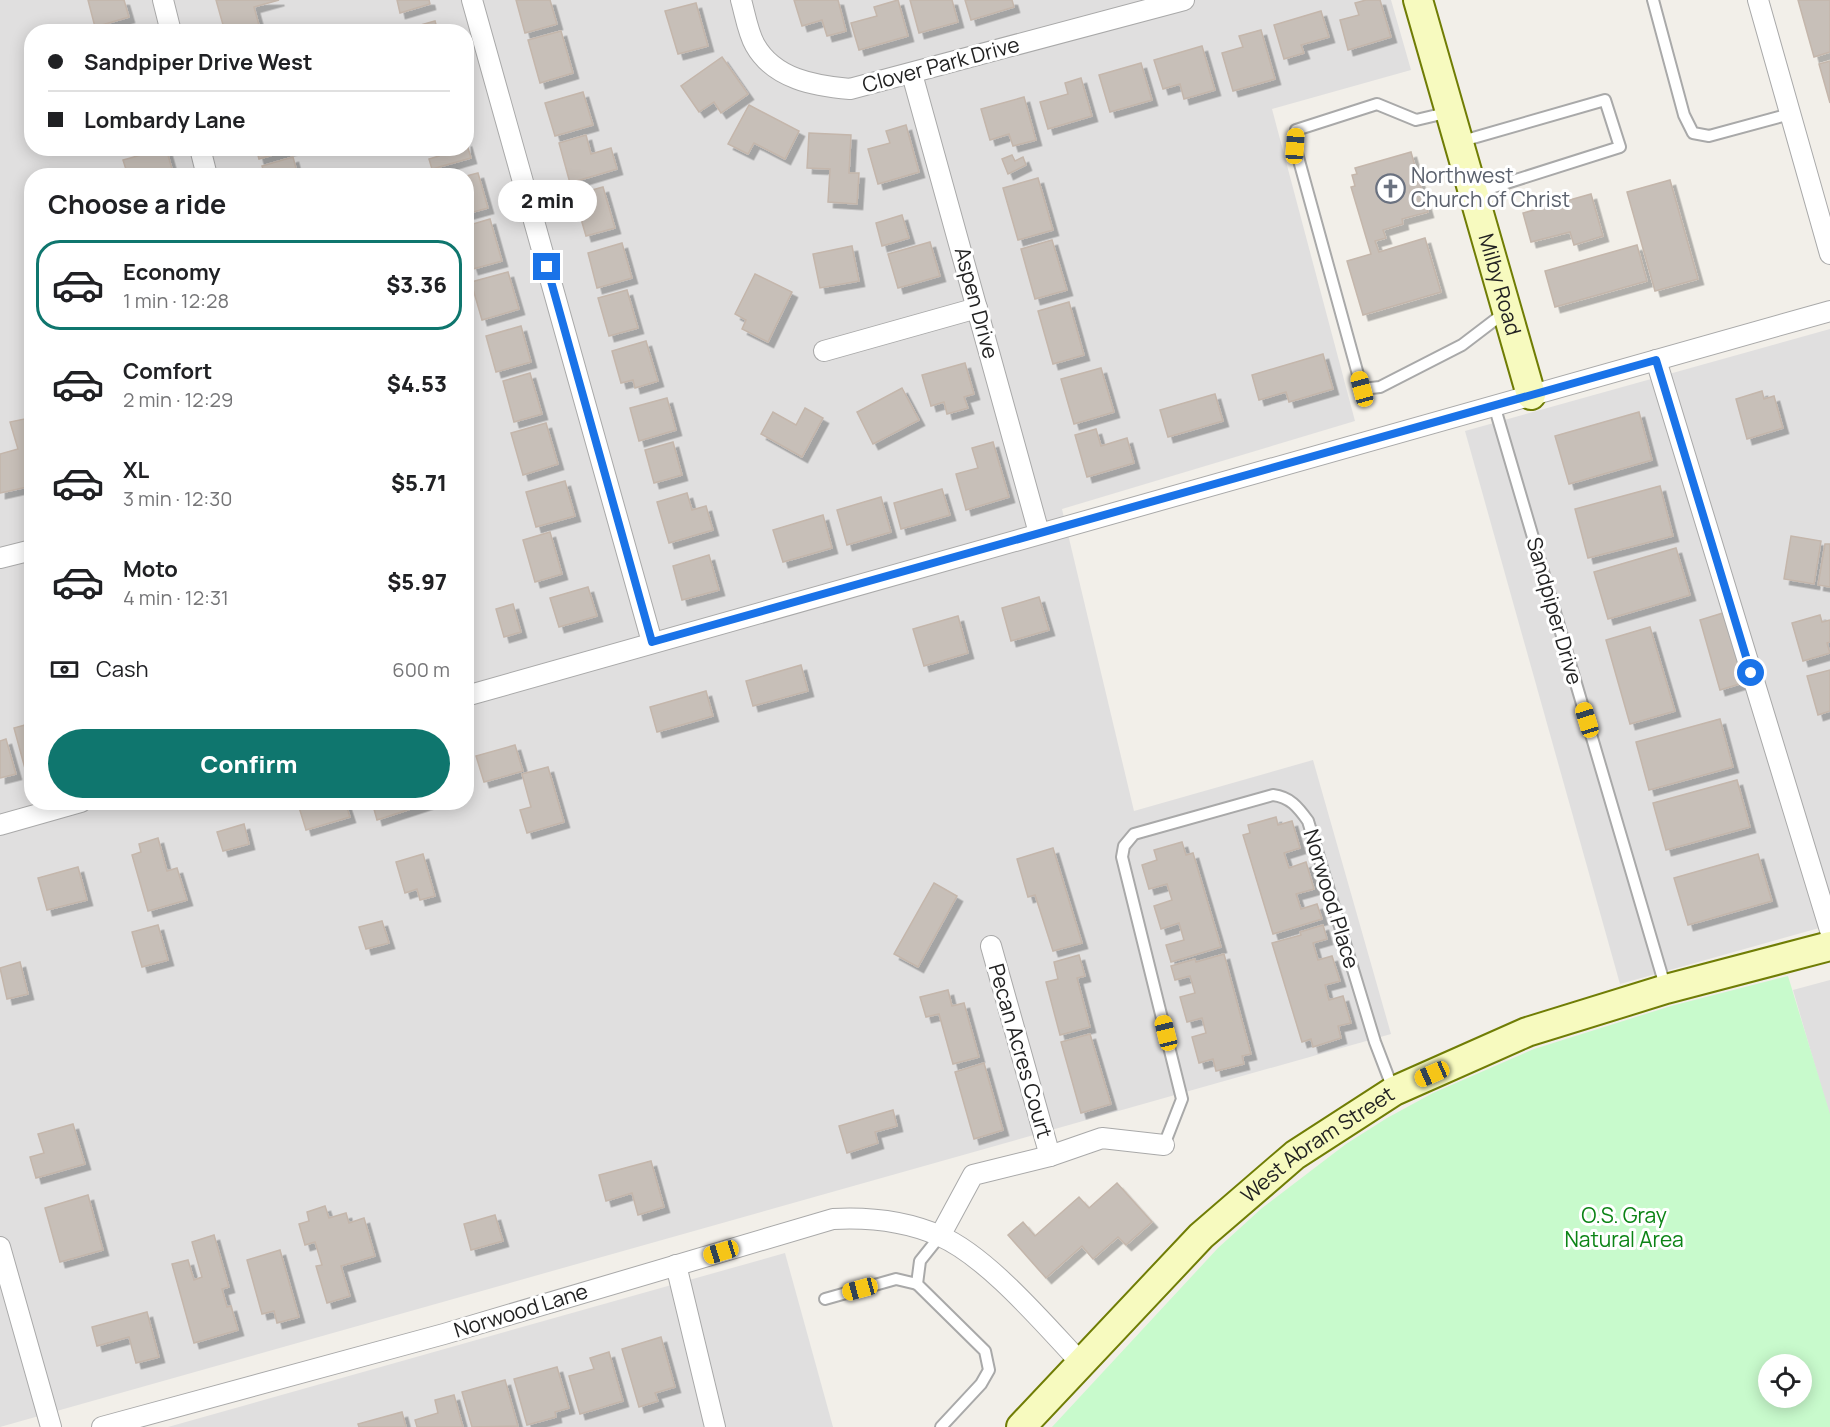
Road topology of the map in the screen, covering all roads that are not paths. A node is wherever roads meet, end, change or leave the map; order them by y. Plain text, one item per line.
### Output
1 (163, 0) edge
2 (472, 0) edge
3 (741, 0) edge
4 (1184, 0) edge
5 (1418, 0) edge
6 (1653, 0) edge
7 (1758, 0) edge
8 (169, 24) edge
9 (912, 74) junction
10 (1450, 111) junction
11 (1790, 114) junction
12 (1459, 142) junction
13 (1473, 194) junction
14 (1830, 254) edge
15 (977, 308) junction
16 (1507, 311) junction
17 (1830, 311) edge
18 (824, 351) dead end
19 (1656, 360) junction
20 (1531, 395) junction
21 (1494, 405) junction
22 (1039, 533) junction
23 (24, 552) edge
24 (0, 558) edge
25 (652, 642) junction
26 (474, 694) edge
27 (53, 810) edge
28 (0, 825) edge
29 (1830, 930) edge
30 (991, 946) dead end
31 (1830, 946) edge
32 (1666, 989) junction
33 (1394, 1090) junction
34 (1164, 1145) joint
35 (1050, 1156) junction
36 (940, 1236) junction
37 (0, 1247) edge
38 (676, 1265) junction
39 (917, 1284) junction
40 (825, 1299) dead end
41 (1082, 1364) junction
42 (51, 1427) edge
43 (102, 1427) edge
44 (715, 1427) edge
45 (940, 1427) edge
46 (1021, 1427) edge

1 - 8 street
2 - 25 street
3 - 9 street, Clover Park Drive
4 - 9 street, Clover Park Drive
5 - 10 main road, Milby Road
6 - 11 lane
7 - 11 street
9 - 15 street, Aspen Drive
10 - 12 main road, Milby Road
10 - 16 lane
11 - 14 street
12 - 13 main road, Milby Road
12 - 13 lane
13 - 16 main road, Milby Road
15 - 18 street
15 - 22 street, Aspen Drive
16 - 20 main road, Milby Road
17 - 19 street
19 - 20 street
19 - 29 street
20 - 21 street
21 - 22 street
21 - 32 lane, Sandpiper Drive
22 - 25 street
23 - 24 street
25 - 26 street
27 - 28 street
30 - 35 street, Pecan Acres Court
31 - 32 main road, West Abram Street
32 - 33 main road, West Abram Street
33 - 34 lane, Norwood Place
33 - 41 main road, West Abram Street
34 - 35 street
35 - 36 street
36 - 38 street, Norwood Lane
36 - 39 lane
36 - 41 street, Norwood Lane
37 - 42 street
38 - 43 street, Norwood Lane
38 - 44 street
39 - 40 lane
39 - 45 lane
41 - 46 main road, West Abram Street

